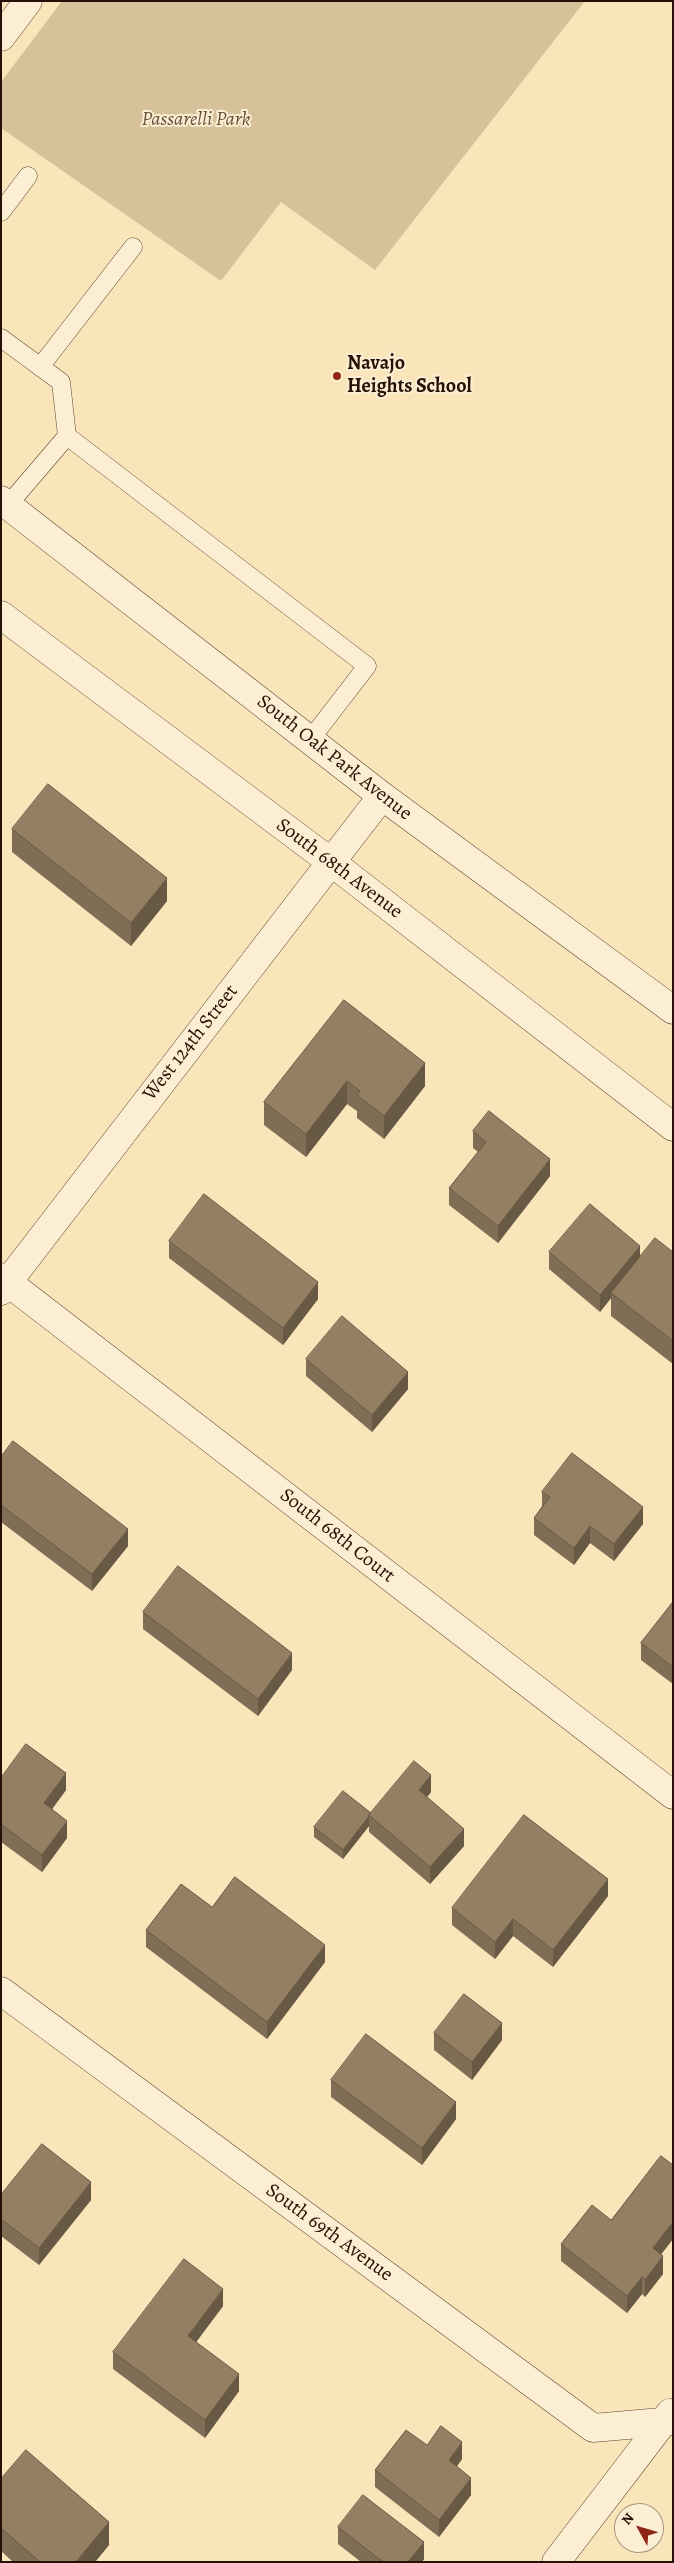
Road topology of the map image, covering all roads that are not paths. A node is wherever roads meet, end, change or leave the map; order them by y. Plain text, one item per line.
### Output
1 (28, 1) edge
2 (1, 37) edge
3 (28, 176) dead end
4 (1, 212) edge
5 (133, 247) dead end
6 (1, 338) edge
7 (40, 367) junction
8 (67, 436) junction
9 (4, 502) edge
10 (1, 615) edge
11 (310, 740) junction
12 (382, 796) junction
13 (331, 862) junction
14 (673, 1010) edge
15 (673, 1128) edge
16 (4, 1283) edge
17 (673, 1795) edge
18 (1, 1991) edge
19 (670, 2418) edge
20 (556, 2562) edge

1 - 2 street
3 - 4 lane
5 - 7 lane
6 - 7 lane
7 - 8 lane
8 - 9 lane
8 - 11 lane
9 - 11 street, South Oak Park Avenue
10 - 13 street, South 68th Avenue
11 - 12 street, South Oak Park Avenue
12 - 13 street, West 124th Street
12 - 14 street, South Oak Park Avenue
13 - 15 street, South 68th Avenue
13 - 16 street, West 124th Street
16 - 17 street, South 68th Court
18 - 19 street, South 69th Avenue
19 - 20 street

